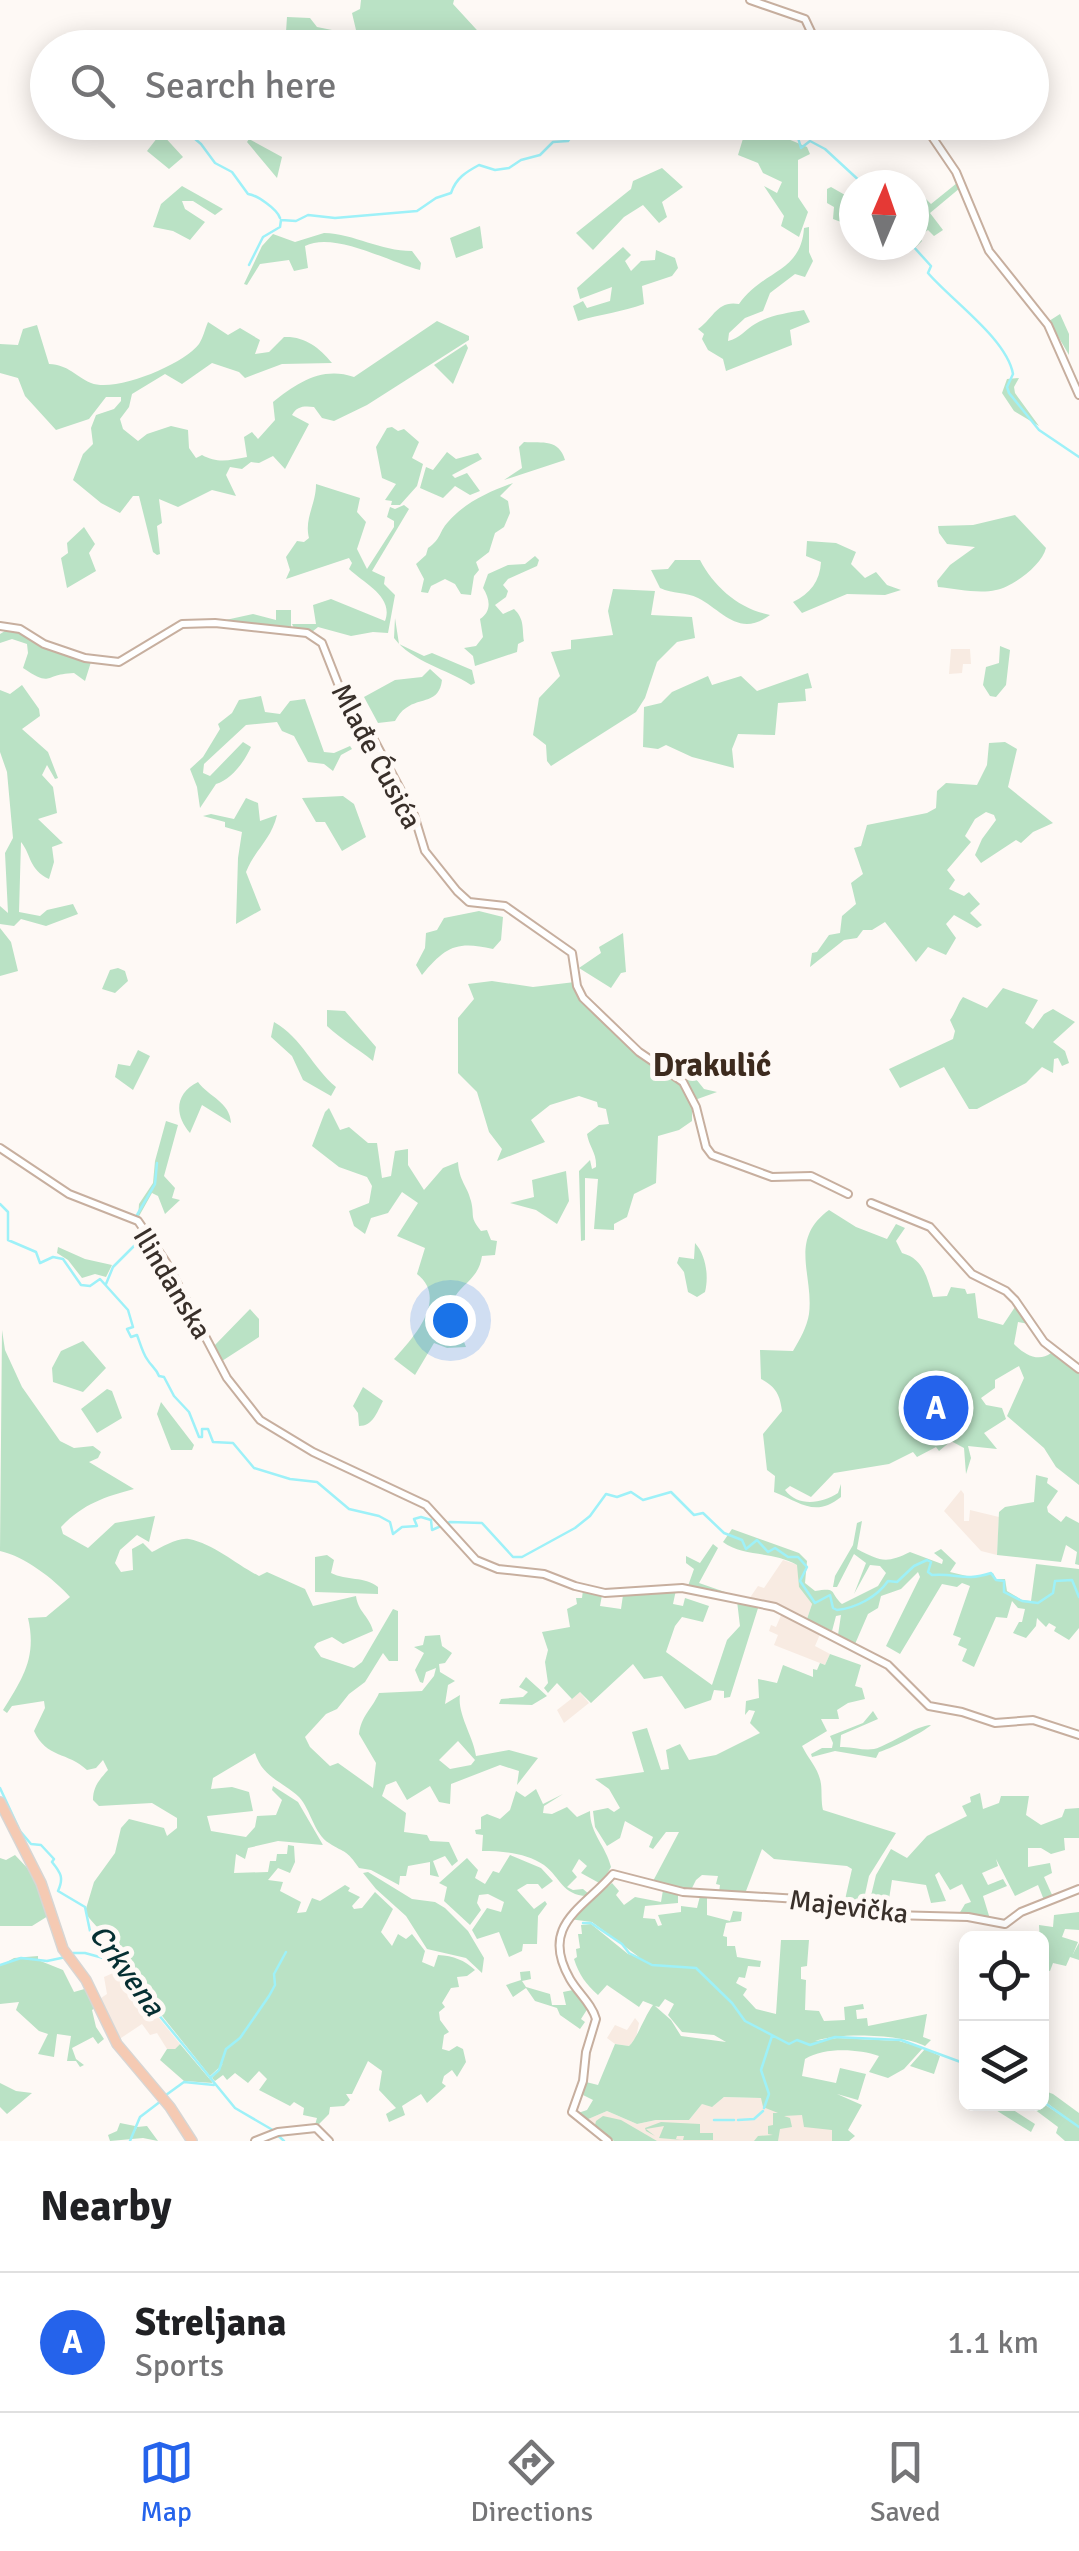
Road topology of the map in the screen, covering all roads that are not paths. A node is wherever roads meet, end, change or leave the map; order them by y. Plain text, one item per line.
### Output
1 (750, 0) edge
2 (810, 30) edge
3 (934, 140) edge
4 (1079, 394) edge
5 (0, 626) edge
6 (0, 1148) edge
7 (848, 1194) dead end
8 (871, 1203) dead end
9 (1079, 1368) edge
10 (1079, 1735) edge
11 (0, 1802) edge
12 (1079, 1889) edge
13 (192, 2141) edge
14 (254, 2141) edge
15 (330, 2141) edge
16 (608, 2141) edge

1 - 2 street
3 - 4 street
5 - 7 street, Mlađe Ćusića
6 - 10 street, Ilindanska
8 - 9 street
11 - 13 main road
12 - 16 street, Majevička
14 - 15 street

